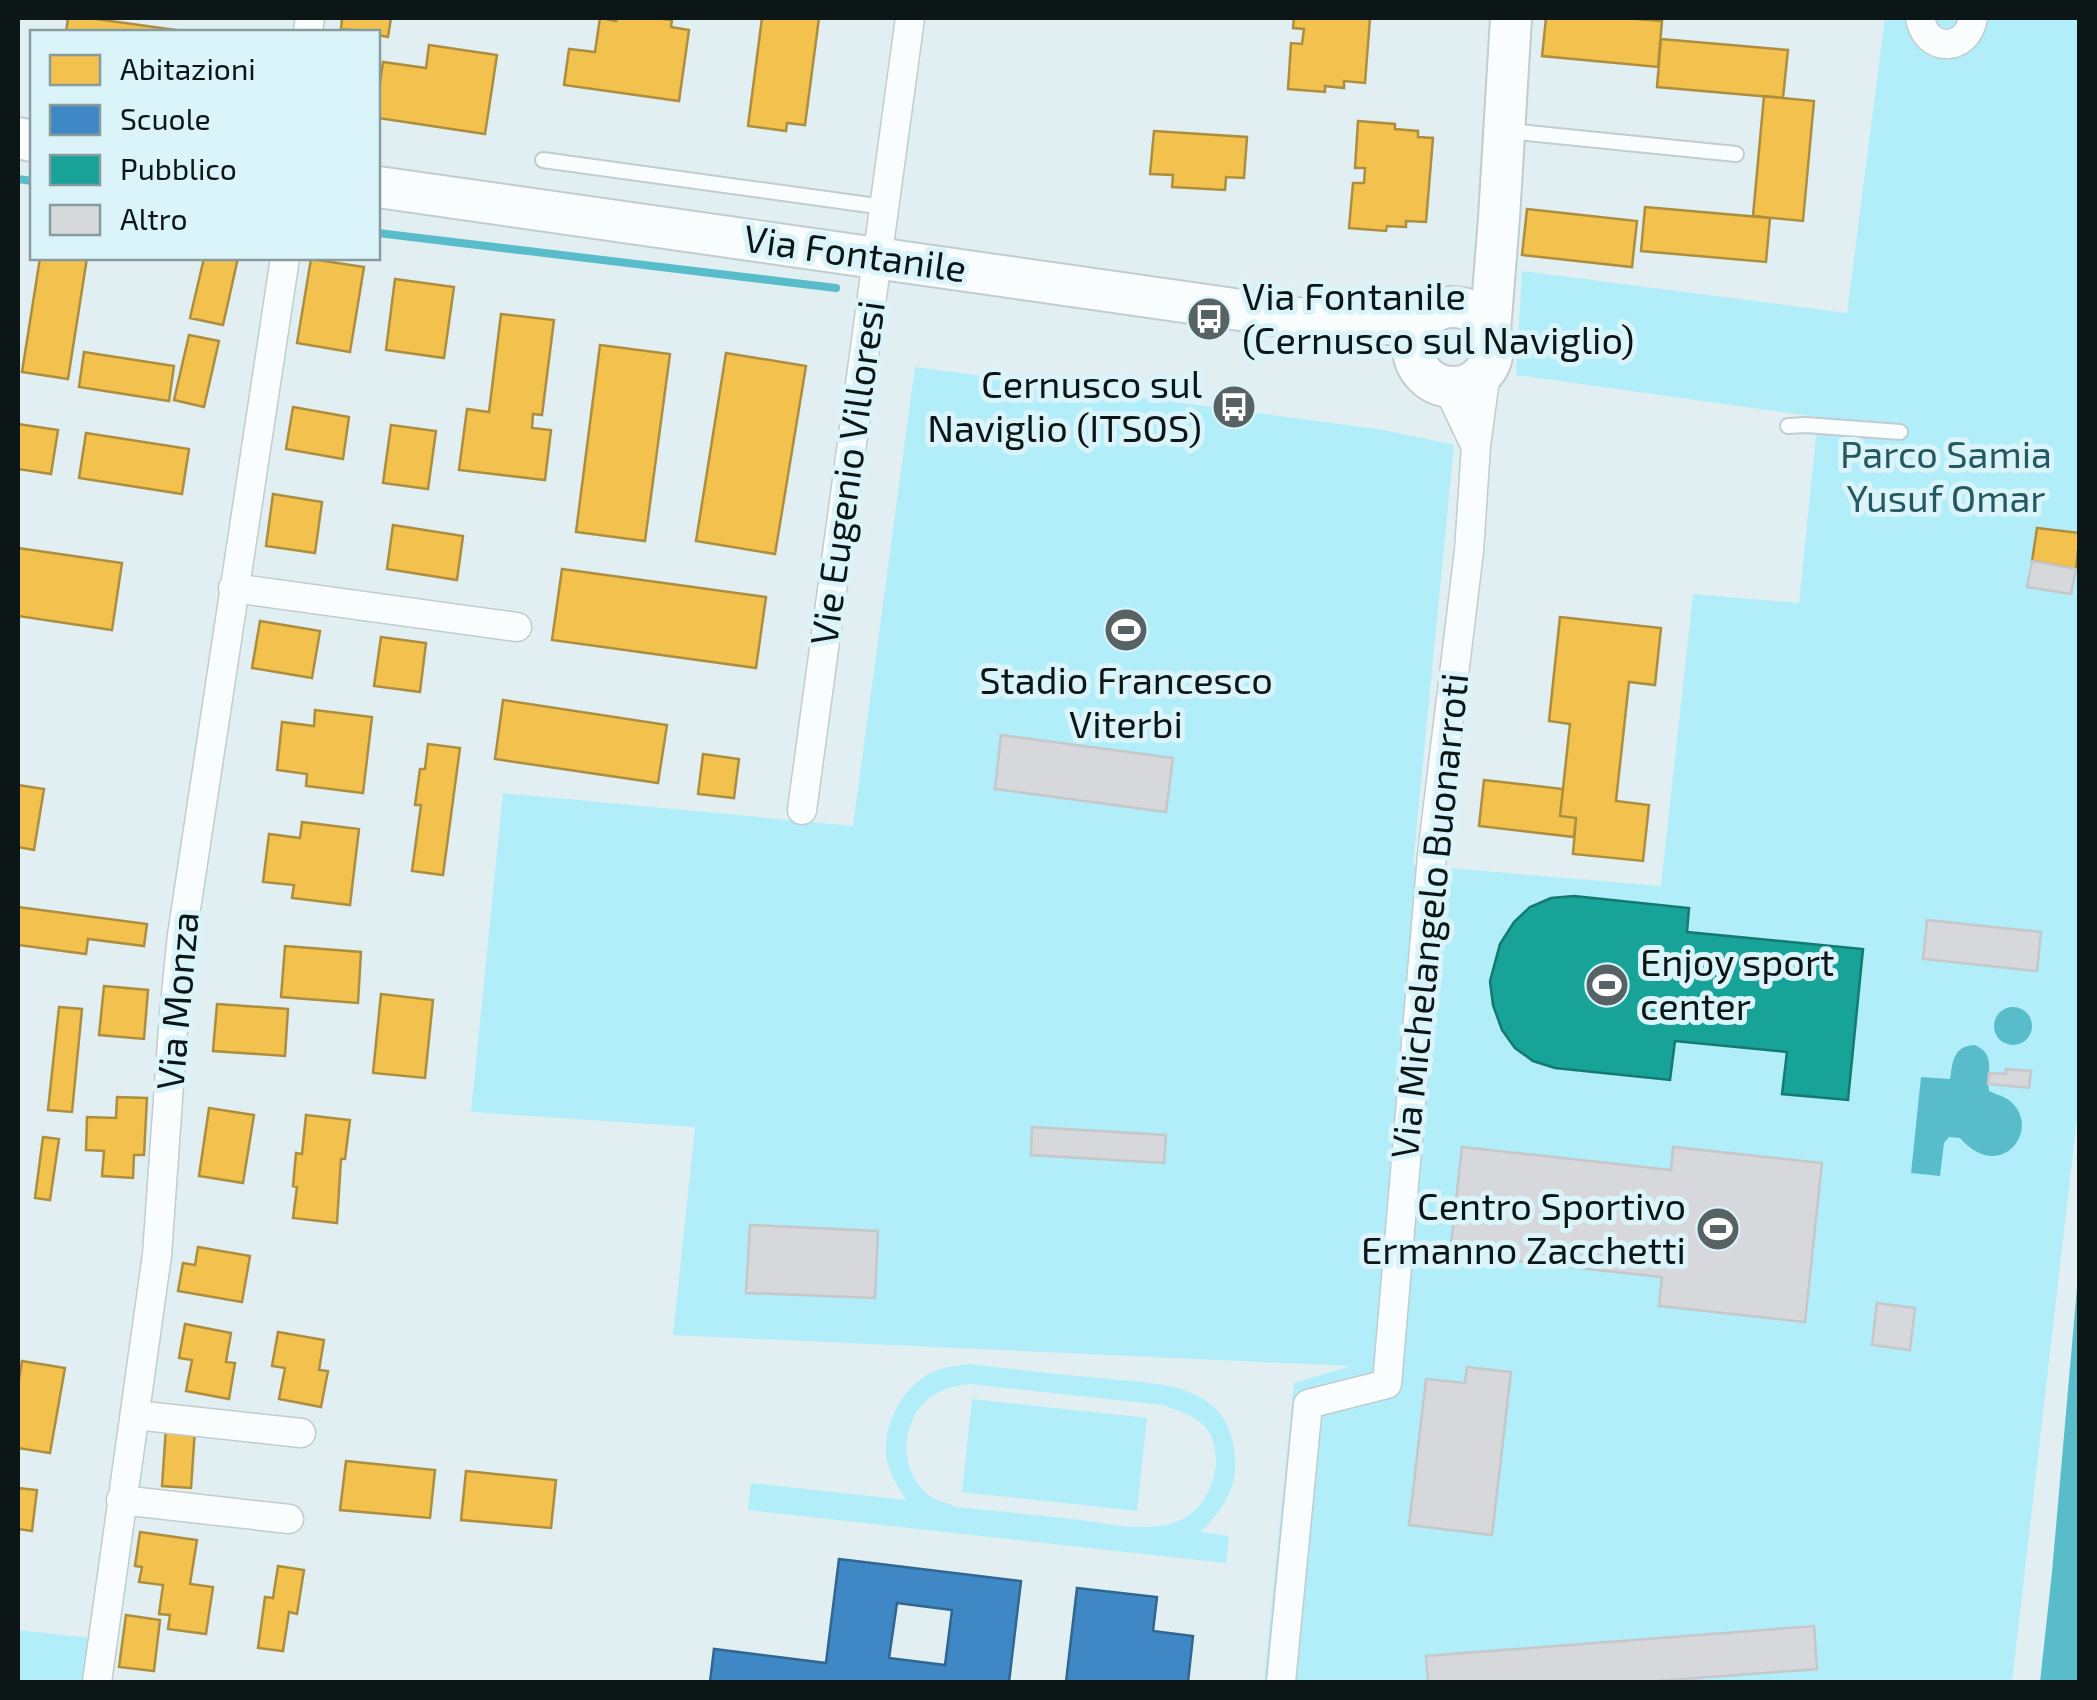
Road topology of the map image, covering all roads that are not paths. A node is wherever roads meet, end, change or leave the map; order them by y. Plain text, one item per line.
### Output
1 (910, 18) edge
2 (1510, 18) edge
3 (1920, 18) edge
4 (1972, 18) edge
5 (1504, 130) junction
6 (1736, 154) dead end
7 (543, 160) dead end
8 (380, 188) edge
9 (884, 207) junction
10 (878, 257) junction
11 (284, 260) edge
12 (1477, 320) junction
13 (1417, 338) junction
14 (1486, 371) junction
15 (1448, 388) junction
16 (1788, 426) dead end
17 (1900, 432) dead end
18 (1476, 446) junction
19 (233, 588) junction
20 (517, 626) dead end
21 (802, 810) dead end
22 (134, 1415) junction
23 (301, 1434) dead end
24 (122, 1500) junction
25 (288, 1518) dead end
26 (97, 1682) edge
27 (1280, 1682) edge

1 - 9 street, Vie Eugenio Villoresi
2 - 5 street
3 - 4 street
5 - 6 lane
5 - 12 street
7 - 9 lane
8 - 10 street, Via Fontanile
9 - 10 street, Vie Eugenio Villoresi
10 - 13 street, Via Fontanile
10 - 21 street, Vie Eugenio Villoresi
11 - 19 street, Via Monza
12 - 13 street
12 - 14 street
13 - 15 street
14 - 15 street
14 - 18 street, Via Michelangelo Buonarroti
15 - 18 street, Via Michelangelo Buonarroti
16 - 17 lane
18 - 27 street, Via Michelangelo Buonarroti
19 - 20 street
19 - 22 street, Via Monza
22 - 23 street
22 - 24 street, Via Monza
24 - 25 street
24 - 26 street, Via Monza

